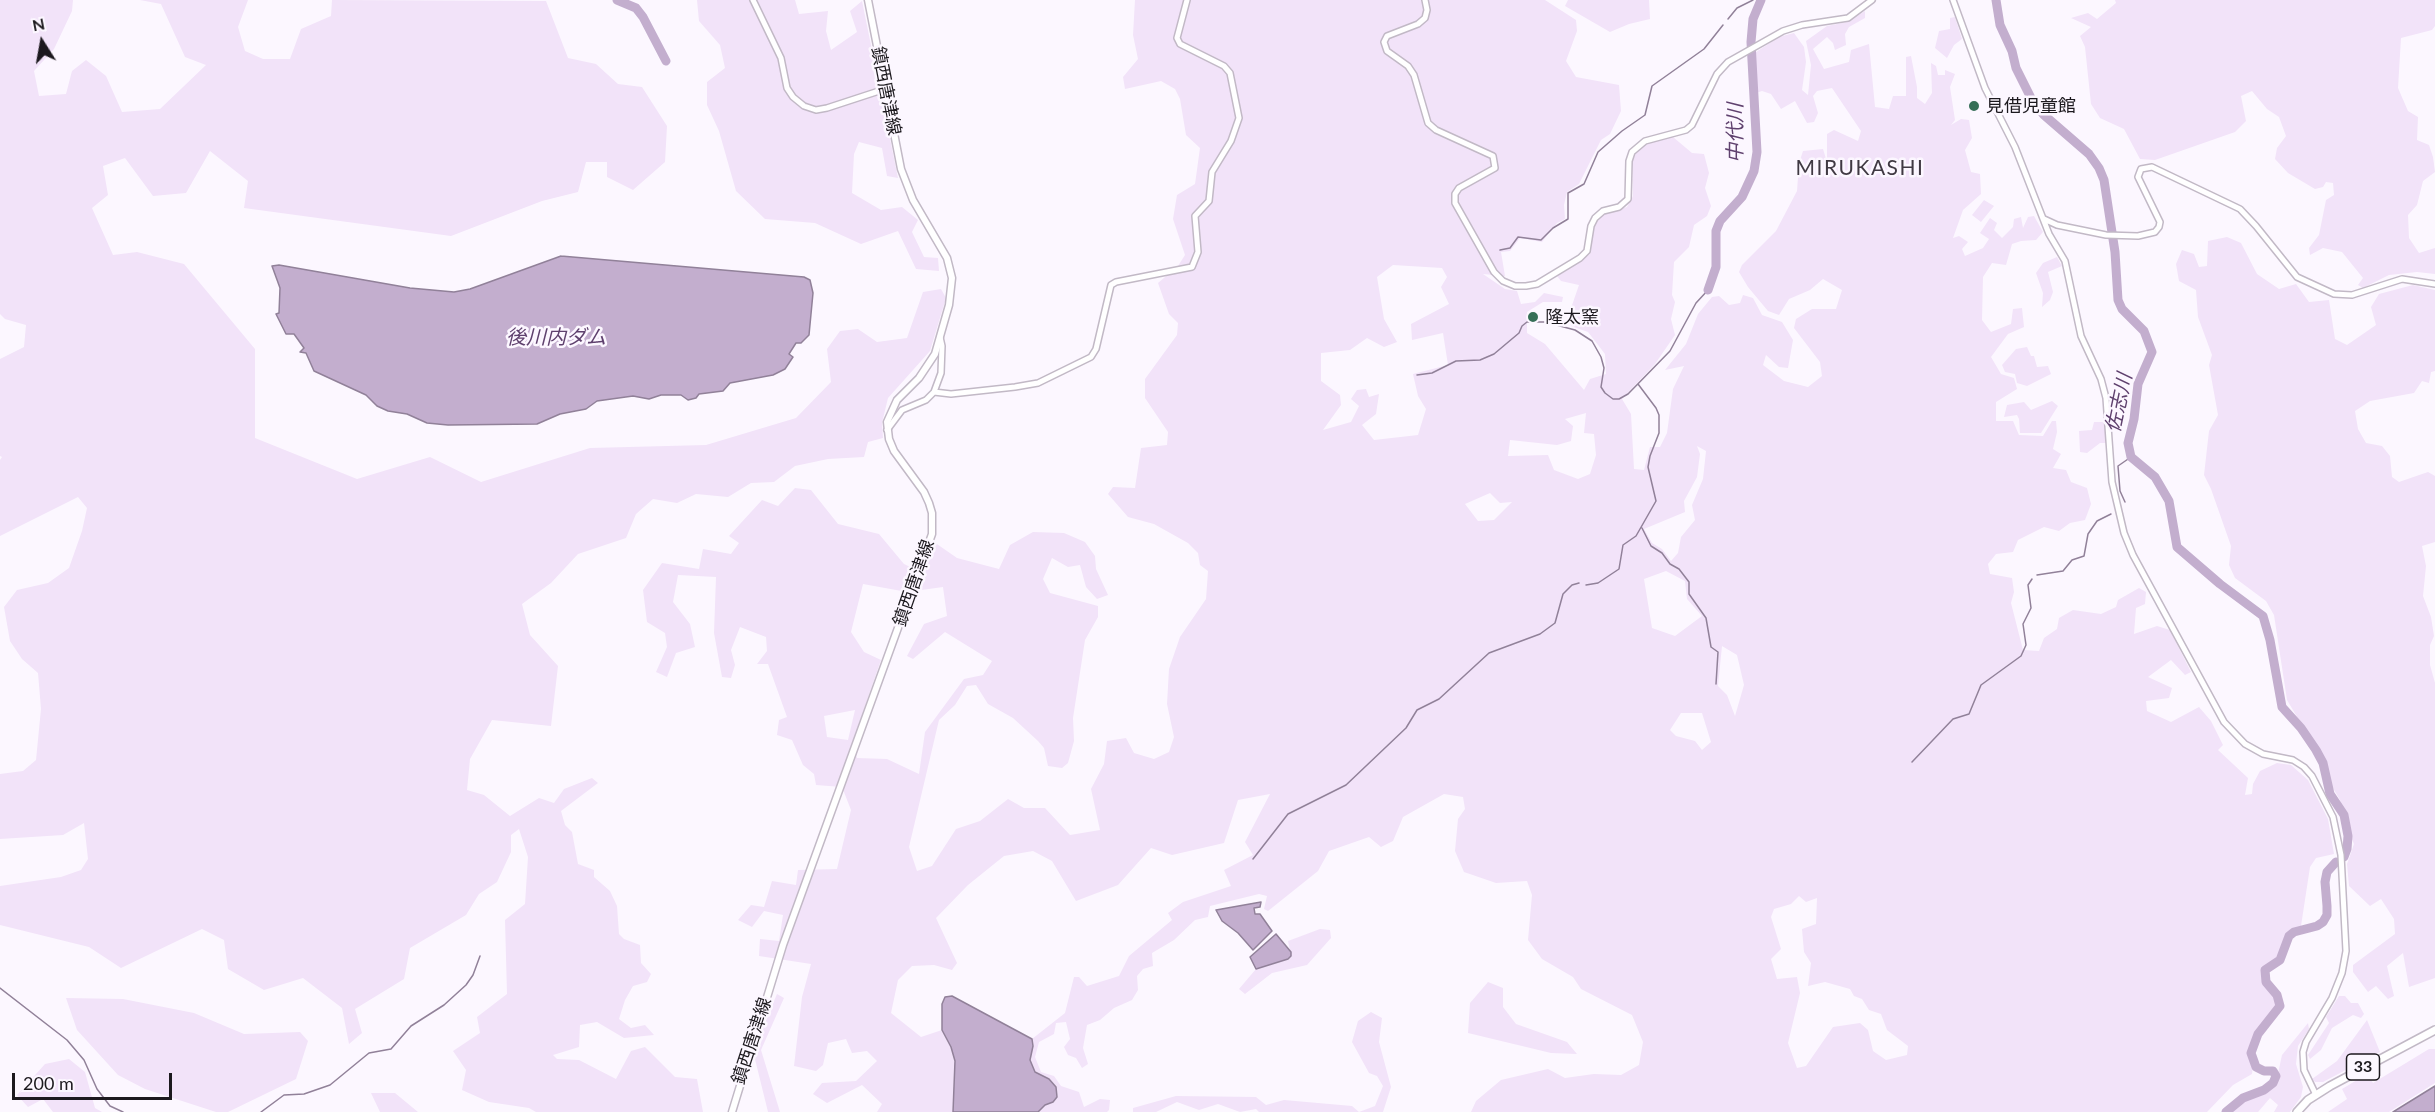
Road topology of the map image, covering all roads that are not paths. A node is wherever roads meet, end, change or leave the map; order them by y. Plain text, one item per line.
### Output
1 (753, 0) edge
2 (868, 0) edge
3 (1187, 0) edge
4 (1425, 0) edge
5 (1872, 0) edge
6 (1953, 0) edge
7 (885, 87) junction
8 (2044, 219) junction
9 (2435, 284) edge
10 (940, 338) junction
11 (934, 392) junction
12 (887, 430) junction
13 (2435, 1030) edge
14 (2316, 1095) junction
15 (732, 1112) edge
16 (2297, 1112) edge

1 - 7 street
2 - 7 main road, 鎮西唐津線
3 - 11 street
4 - 5 street
6 - 8 street
7 - 10 main road, 鎮西唐津線
8 - 9 street
8 - 14 street
10 - 11 street
10 - 12 main road, 鎮西唐津線
11 - 12 street
12 - 15 main road, 鎮西唐津線
13 - 14 main road, 33
14 - 16 main road, 33

